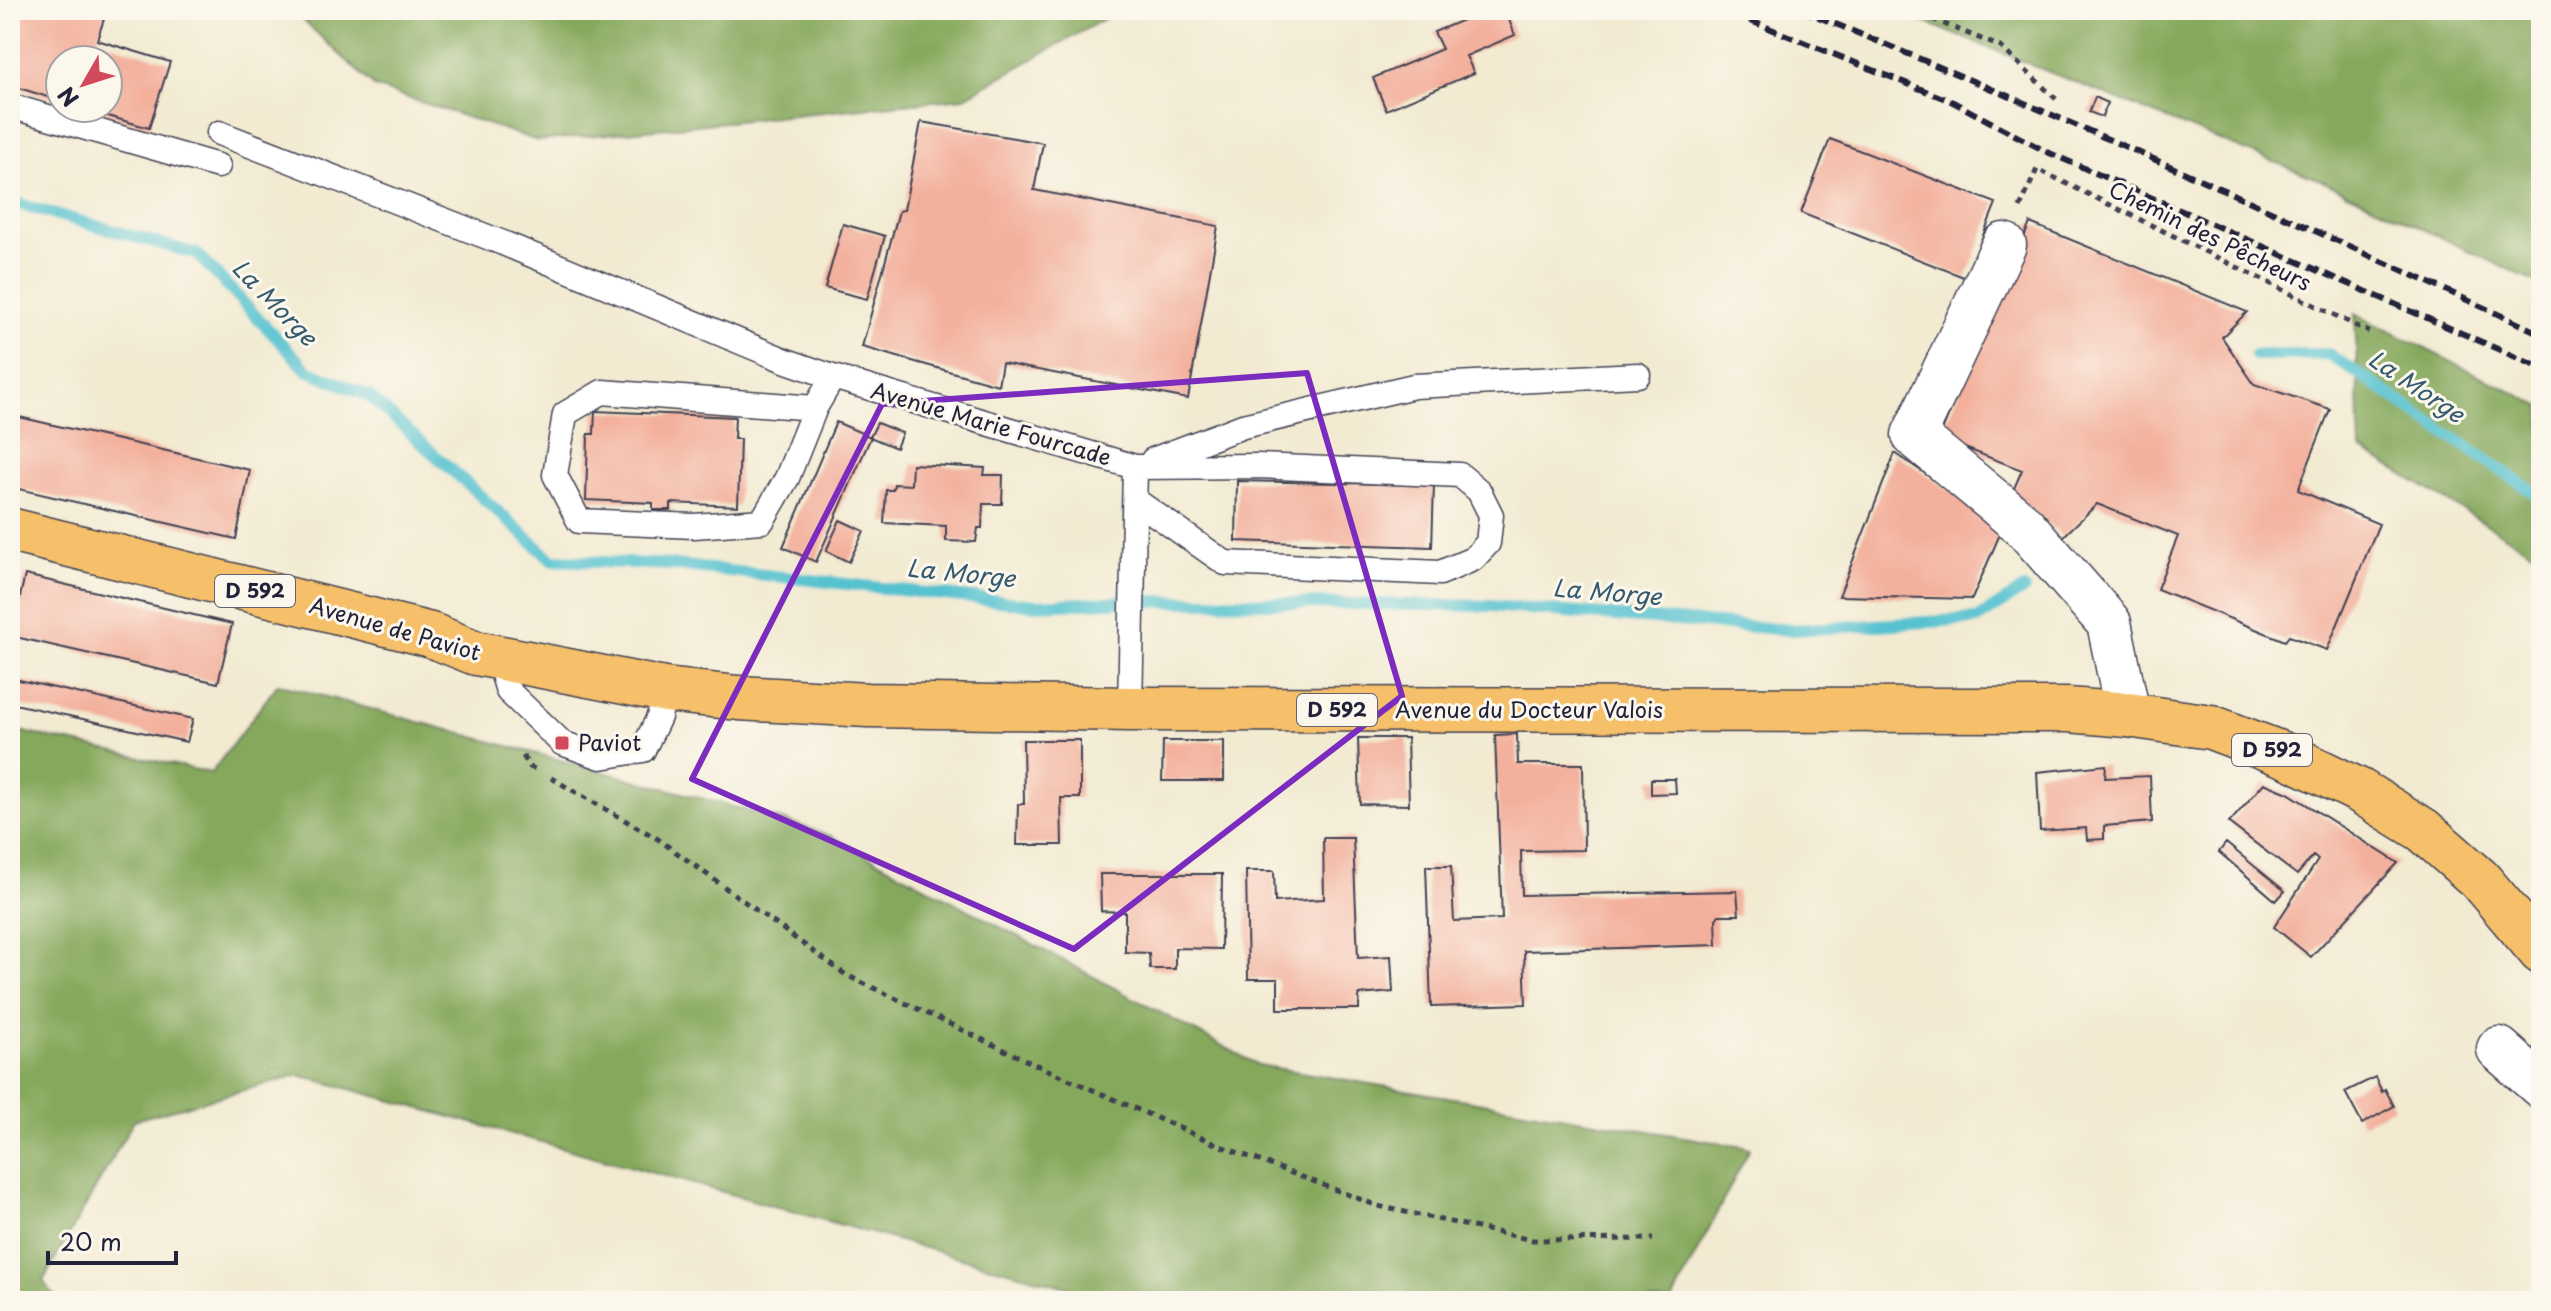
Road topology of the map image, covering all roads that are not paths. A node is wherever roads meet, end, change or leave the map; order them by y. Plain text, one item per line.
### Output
1 (10, 106) edge
2 (219, 133) dead end
3 (218, 166) dead end
4 (2004, 245) dead end
5 (1638, 375) dead end
6 (833, 377) junction
7 (815, 408) junction
8 (1135, 467) junction
9 (1135, 500) junction
10 (10, 530) edge
11 (498, 658) junction
12 (665, 690) junction
13 (738, 698) joint
14 (1130, 709) junction
15 (2128, 715) junction
16 (2541, 952) edge
17 (2499, 1049) dead end
18 (2541, 1086) edge

1 - 3 lane
2 - 6 lane, Avenue Marie Fourcade
4 - 15 street
5 - 8 lane
6 - 7 lane
6 - 8 lane, Avenue Marie Fourcade
7 - 7 lane
8 - 9 lane, Avenue Marie Fourcade
8 - 9 lane
9 - 14 lane, Avenue Marie Fourcade
10 - 11 main road, Avenue de Paviot / D 592
11 - 12 main road, Avenue de Paviot / D 592
11 - 12 lane
12 - 13 main road, Avenue de Paviot / D 592
13 - 14 main road, Avenue du Docteur Valois / D 592
14 - 15 main road, Avenue du Docteur Valois / D 592
15 - 16 main road, D 592
17 - 18 street

